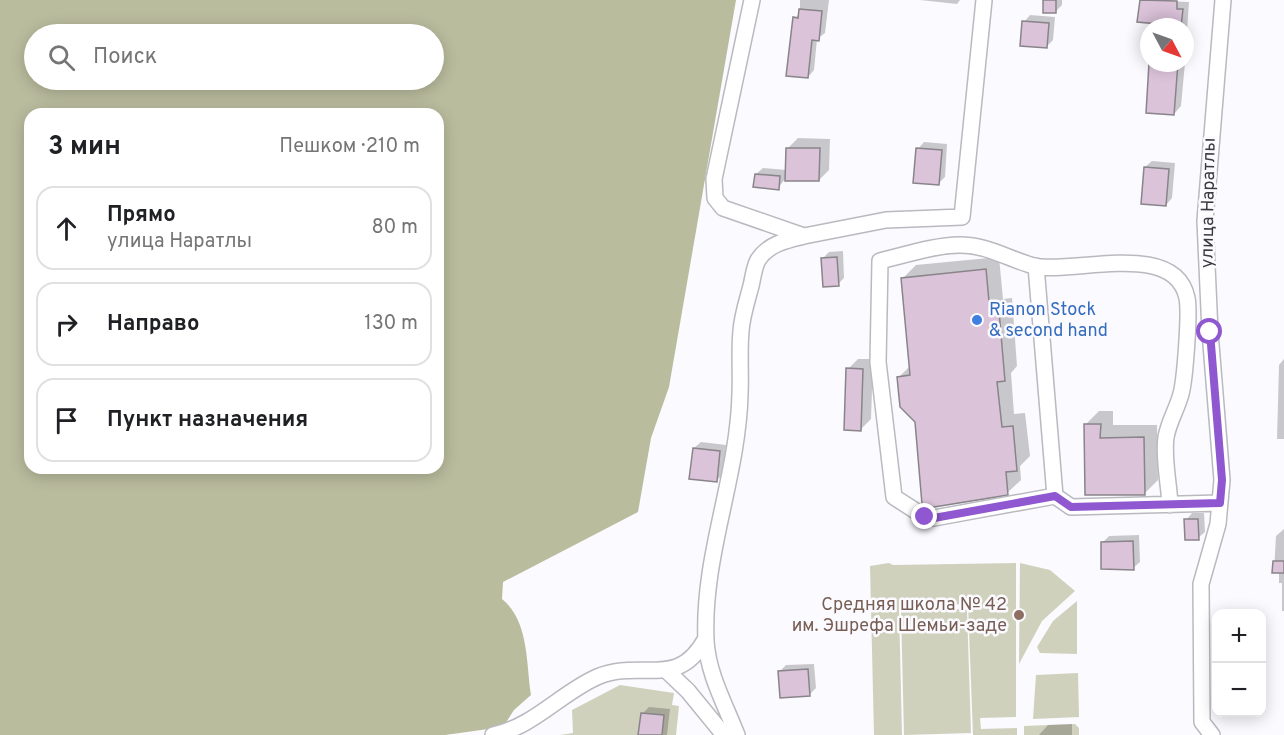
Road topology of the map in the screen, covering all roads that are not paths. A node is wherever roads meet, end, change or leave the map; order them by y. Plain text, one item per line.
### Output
1 (752, 0) edge
2 (984, 0) edge
3 (1223, 0) edge
4 (804, 236) junction
5 (1035, 266) junction
6 (1055, 496) junction
7 (1220, 503) junction
8 (1170, 505) junction
9 (706, 638) junction
10 (667, 671) junction
11 (493, 735) edge
12 (724, 735) edge
13 (737, 735) edge
14 (1212, 735) edge

1 - 4 street
2 - 4 street
3 - 7 street, улица Наратлы
4 - 9 street
5 - 6 street
5 - 6 street
5 - 8 street
6 - 8 street
7 - 8 street
7 - 14 street, улица Наратлы
9 - 10 street
9 - 13 street
10 - 11 street
10 - 12 street

